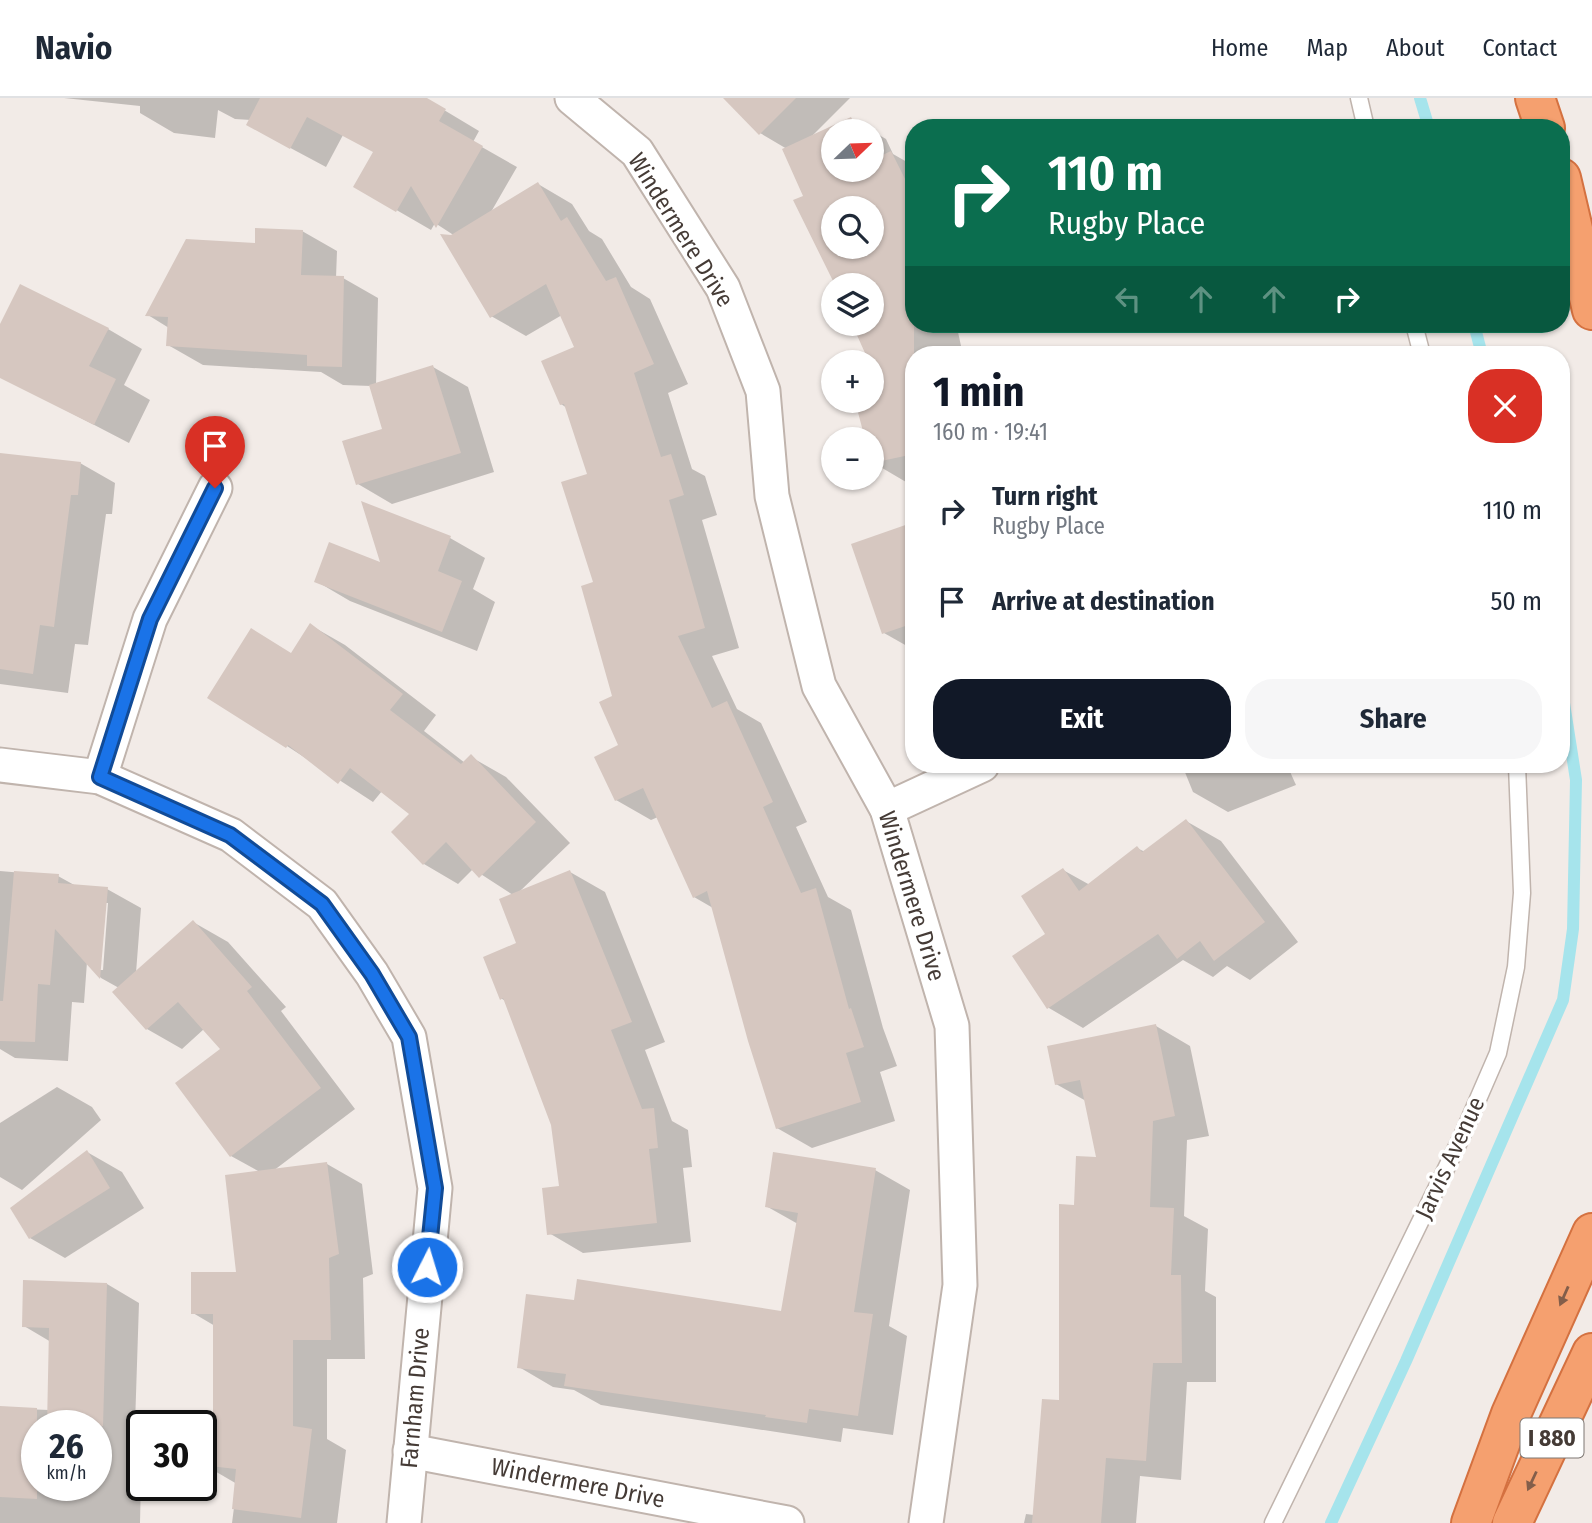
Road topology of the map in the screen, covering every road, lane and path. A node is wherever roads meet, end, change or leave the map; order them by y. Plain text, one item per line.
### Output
1 (572, 98) edge
2 (1359, 98) edge
3 (1535, 98) edge
4 (1364, 119) edge
5 (1542, 119) edge
6 (1570, 216) edge
7 (1592, 310) edge
8 (215, 488) dead end
9 (0, 765) edge
10 (965, 773) edge
11 (1517, 773) edge
12 (100, 777) junction
13 (887, 809) junction
14 (1592, 1233) edge
15 (1592, 1353) edge
16 (410, 1451) junction
17 (404, 1523) edge
18 (787, 1523) edge
19 (926, 1523) edge
20 (1273, 1523) edge
21 (1471, 1523) edge
22 (1512, 1523) edge

1 - 13 street, Windermere Drive
2 - 4 lane
3 - 5 highway
6 - 7 highway
8 - 12 street
9 - 12 street, Farnham Drive
10 - 13 street
11 - 20 lane, Jarvis Avenue
12 - 16 street, Farnham Drive
13 - 19 street, Windermere Drive
14 -> 21 highway
15 -> 22 highway, I 880
16 - 17 street, Farnham Drive
16 - 18 street, Windermere Drive

